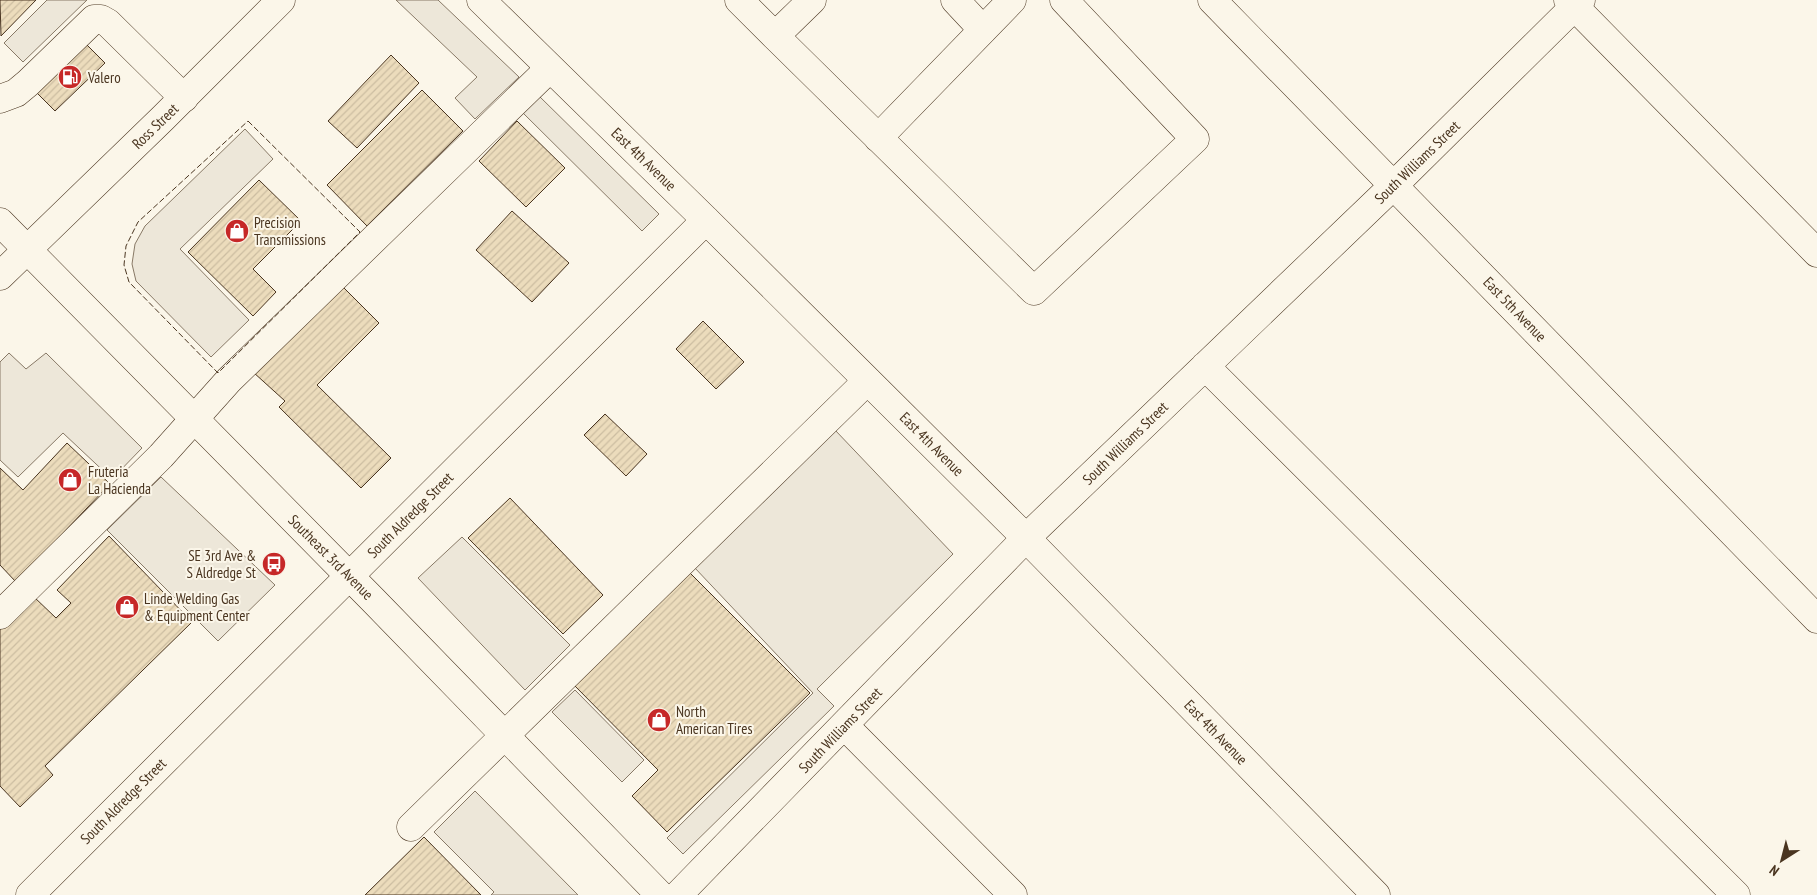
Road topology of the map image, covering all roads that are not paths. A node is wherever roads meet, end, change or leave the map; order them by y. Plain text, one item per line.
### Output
1 (281, 0) edge
2 (481, 0) edge
3 (739, 0) edge
4 (812, 0) edge
5 (954, 0) edge
6 (1012, 0) edge
7 (1064, 0) edge
8 (1212, 0) edge
9 (1575, 2) edge
10 (983, 30) junction
11 (775, 36) junction
12 (550, 68) junction
13 (184, 98) junction
14 (0, 99) edge
15 (878, 138) junction
16 (1394, 185) junction
17 (706, 220) junction
18 (0, 222) edge
19 (27, 249) junction
20 (1817, 253) edge
21 (0, 276) edge
22 (1205, 366) junction
23 (867, 380) junction
24 (194, 419) junction
25 (1026, 538) junction
26 (349, 575) junction
27 (0, 615) edge
28 (1817, 619) edge
29 (844, 725) junction
30 (505, 736) junction
31 (411, 827) dead end
32 (30, 895) edge
33 (660, 895) edge
34 (678, 895) edge
35 (1013, 895) edge
36 (1376, 895) edge
37 (1736, 895) edge

1 - 13 street, Ross Street
2 - 12 street, East 4th Avenue
3 - 11 street
4 - 11 street
5 - 10 street
6 - 10 street
7 - 15 street
8 - 16 street, East 5th Avenue
9 - 16 street, South Williams Street
9 - 20 street
10 - 15 street
11 - 15 street
12 - 17 street, East 4th Avenue
12 - 24 street
13 - 14 street
13 - 19 street, Ross Street
16 - 22 street, South Williams Street
16 - 28 street, East 5th Avenue
17 - 23 street, East 4th Avenue
17 - 26 street, South Aldredge Street
18 - 19 street, Southeast 3rd Avenue
19 - 21 street, Ross Street
19 - 24 street, Southeast 3rd Avenue
22 - 25 street, South Williams Street
22 - 37 street
23 - 25 street, East 4th Avenue
23 - 30 street
24 - 26 street, Southeast 3rd Avenue
24 - 27 street
25 - 29 street, South Williams Street
25 - 36 street, East 4th Avenue
26 - 30 street, Southeast 3rd Avenue
26 - 32 street, South Aldredge Street
29 - 34 street, South Williams Street
29 - 35 street
30 - 31 street
30 - 33 street, Southeast 3rd Avenue

